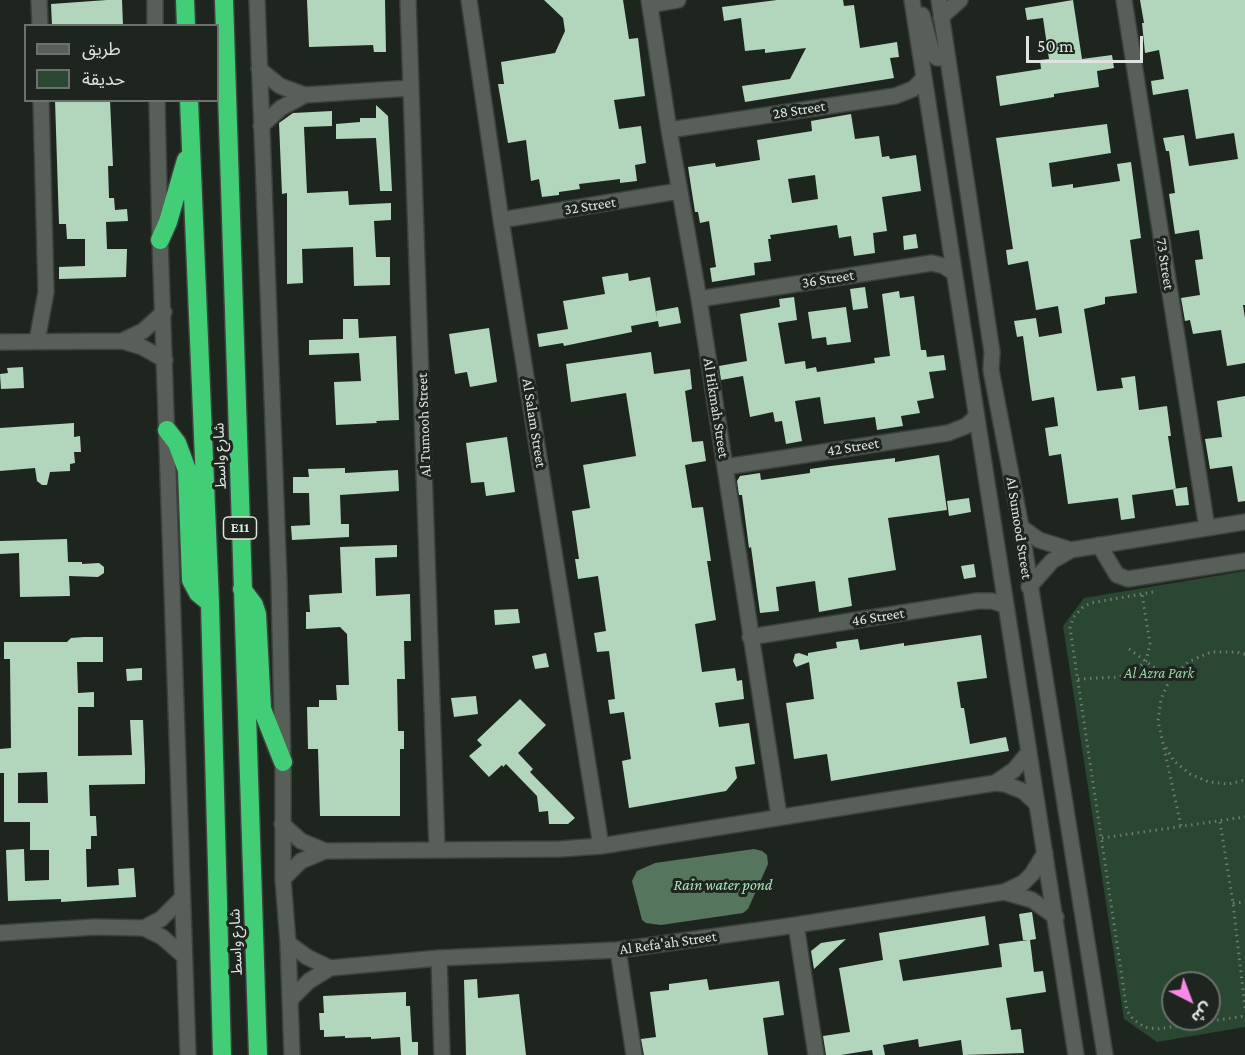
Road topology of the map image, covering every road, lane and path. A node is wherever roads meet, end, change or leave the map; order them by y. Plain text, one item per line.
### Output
1 (39, 0) edge
2 (155, 0) edge
3 (185, 0) edge
4 (224, 0) edge
5 (257, 0) edge
6 (408, 0) edge
7 (469, 0) edge
8 (678, 0) edge
9 (913, 0) edge
10 (939, 0) edge
11 (960, 0) edge
12 (1124, 0) edge
13 (650, 2) edge
14 (941, 17) junction
15 (40, 24) edge
16 (155, 24) edge
17 (186, 24) edge
18 (947, 53) junction
19 (259, 69) junction
20 (924, 78) junction
21 (411, 88) junction
22 (305, 95) junction
23 (41, 102) edge
24 (157, 102) edge
25 (189, 102) edge
26 (261, 126) junction
27 (669, 130) junction
28 (190, 143) junction
29 (679, 191) junction
30 (501, 220) junction
31 (160, 240) junction
32 (954, 273) junction
33 (957, 290) junction
34 (699, 299) junction
35 (164, 312) junction
36 (37, 341) junction
37 (122, 341) junction
38 (0, 342) edge
39 (165, 360) junction
40 (991, 370) junction
41 (976, 417) junction
42 (167, 430) junction
43 (725, 467) junction
44 (1245, 522) edge
45 (1021, 527) junction
46 (1207, 528) junction
47 (1099, 545) junction
48 (1071, 550) junction
49 (1245, 561) edge
50 (1029, 587) junction
51 (242, 588) junction
52 (1153, 592) dead end
53 (1142, 594) junction
54 (210, 603) junction
55 (1005, 605) junction
56 (750, 637) junction
57 (1129, 649) dead end
58 (1245, 652) edge
59 (1146, 661) junction
60 (1077, 679) junction
61 (1170, 679) junction
62 (1163, 743) junction
63 (1029, 752) junction
64 (283, 762) junction
65 (1245, 780) edge
66 (995, 783) junction
67 (1037, 804) junction
68 (779, 816) junction
69 (1245, 817) edge
70 (1220, 822) junction
71 (282, 824) junction
72 (1181, 827) junction
73 (1102, 838) junction
74 (601, 846) junction
75 (437, 849) junction
76 (324, 851) junction
77 (1045, 853) junction
78 (283, 879) junction
79 (1004, 892) junction
80 (182, 898) junction
81 (1245, 902) edge
82 (1233, 903) junction
83 (1056, 917) junction
84 (796, 925) junction
85 (144, 928) junction
86 (0, 933) edge
87 (288, 943) junction
88 (618, 950) junction
89 (184, 956) junction
90 (439, 958) junction
91 (330, 968) junction
92 (291, 999) junction
93 (1245, 1008) edge
94 (1245, 1016) edge
95 (1075, 1054) edge
96 (188, 1055) edge
97 (222, 1055) edge
98 (258, 1055) edge
99 (292, 1055) edge
100 (442, 1055) edge
101 (634, 1055) edge
102 (816, 1055) edge
103 (1105, 1055) edge

1 - 15 street
2 - 16 street
3 - 17 highway
4 - 51 highway, شارع واسط / E11
5 - 19 street
6 - 21 street, Al Tumooh Street
7 - 30 street, Al Salam Street
8 - 13 street
9 - 18 street
9 - 20 street, Al Sumood Street
10 - 14 street, Al Sumood Street
11 - 14 street
12 - 46 street, 73 Street
13 - 27 street, Al Hikmah Street
14 - 18 street, Al Sumood Street
18 - 40 street, Al Sumood Street
19 - 22 street
19 - 26 street
20 - 27 street, 28 Street
20 - 32 street, Al Sumood Street
21 - 22 street
21 - 75 street, Al Tumooh Street
22 - 26 street
23 - 36 street
24 - 31 street
25 - 28 highway, شارع واسط / E11
26 - 64 street
27 - 29 street, Al Hikmah Street
28 - 31 highway
28 - 54 highway, شارع واسط / E11
29 - 30 street, 32 Street
29 - 34 street, Al Hikmah Street
30 - 74 street, Al Salam Street
31 - 35 street
32 - 33 street, Al Sumood Street
32 - 34 street, 36 Street
33 - 40 street
33 - 41 street, Al Sumood Street
34 - 43 street, Al Hikmah Street
35 - 37 street
35 - 39 street
36 - 37 street
36 - 38 street
37 - 39 street
39 - 42 street
40 - 45 street, Al Sumood Street
41 - 43 street, 42 Street
41 - 55 street, Al Sumood Street
42 - 54 highway
42 - 80 street
43 - 56 street, Al Hikmah Street
44 - 46 street
45 - 48 street
45 - 50 street, Al Sumood Street
46 - 47 street
47 - 48 street
47 - 49 street
48 - 50 street
50 - 103 street, Al Sumood Street
51 - 64 highway
51 - 98 highway, شارع واسط / E11
52 - 53 path
53 - 59 path
53 - 60 path
54 - 97 highway, شارع واسط / E11
55 - 56 street, 46 Street
55 - 63 street, Al Sumood Street
56 - 68 street, Al Hikmah Street
57 - 59 path
58 - 61 path
59 - 60 path
59 - 61 path
60 - 73 path
61 - 62 path
62 - 65 path
62 - 72 path
63 - 66 street
63 - 67 street, Al Sumood Street
64 - 71 street
66 - 67 street
66 - 68 street
67 - 77 street, Al Sumood Street
68 - 74 street
69 - 70 path
70 - 72 path
70 - 82 path
71 - 76 street
71 - 78 street
72 - 73 path
73 - 94 path
74 - 75 street
75 - 76 street
76 - 78 street
77 - 79 street, Al Refa'ah Street
77 - 83 street, Al Sumood Street
78 - 87 street
79 - 83 street, Al Refa'ah Street
79 - 84 street, Al Refa'ah Street
80 - 85 street
80 - 89 street
81 - 82 path
82 - 93 path
83 - 95 street, Al Sumood Street
84 - 88 street, Al Refa'ah Street
84 - 102 street
85 - 86 street
85 - 89 street
87 - 91 street
87 - 92 street
88 - 90 street, Al Refa'ah Street
88 - 101 street
89 - 96 street
90 - 91 street, Al Refa'ah Street
90 - 100 street
91 - 92 street, Al Refa'ah Street
92 - 99 street

